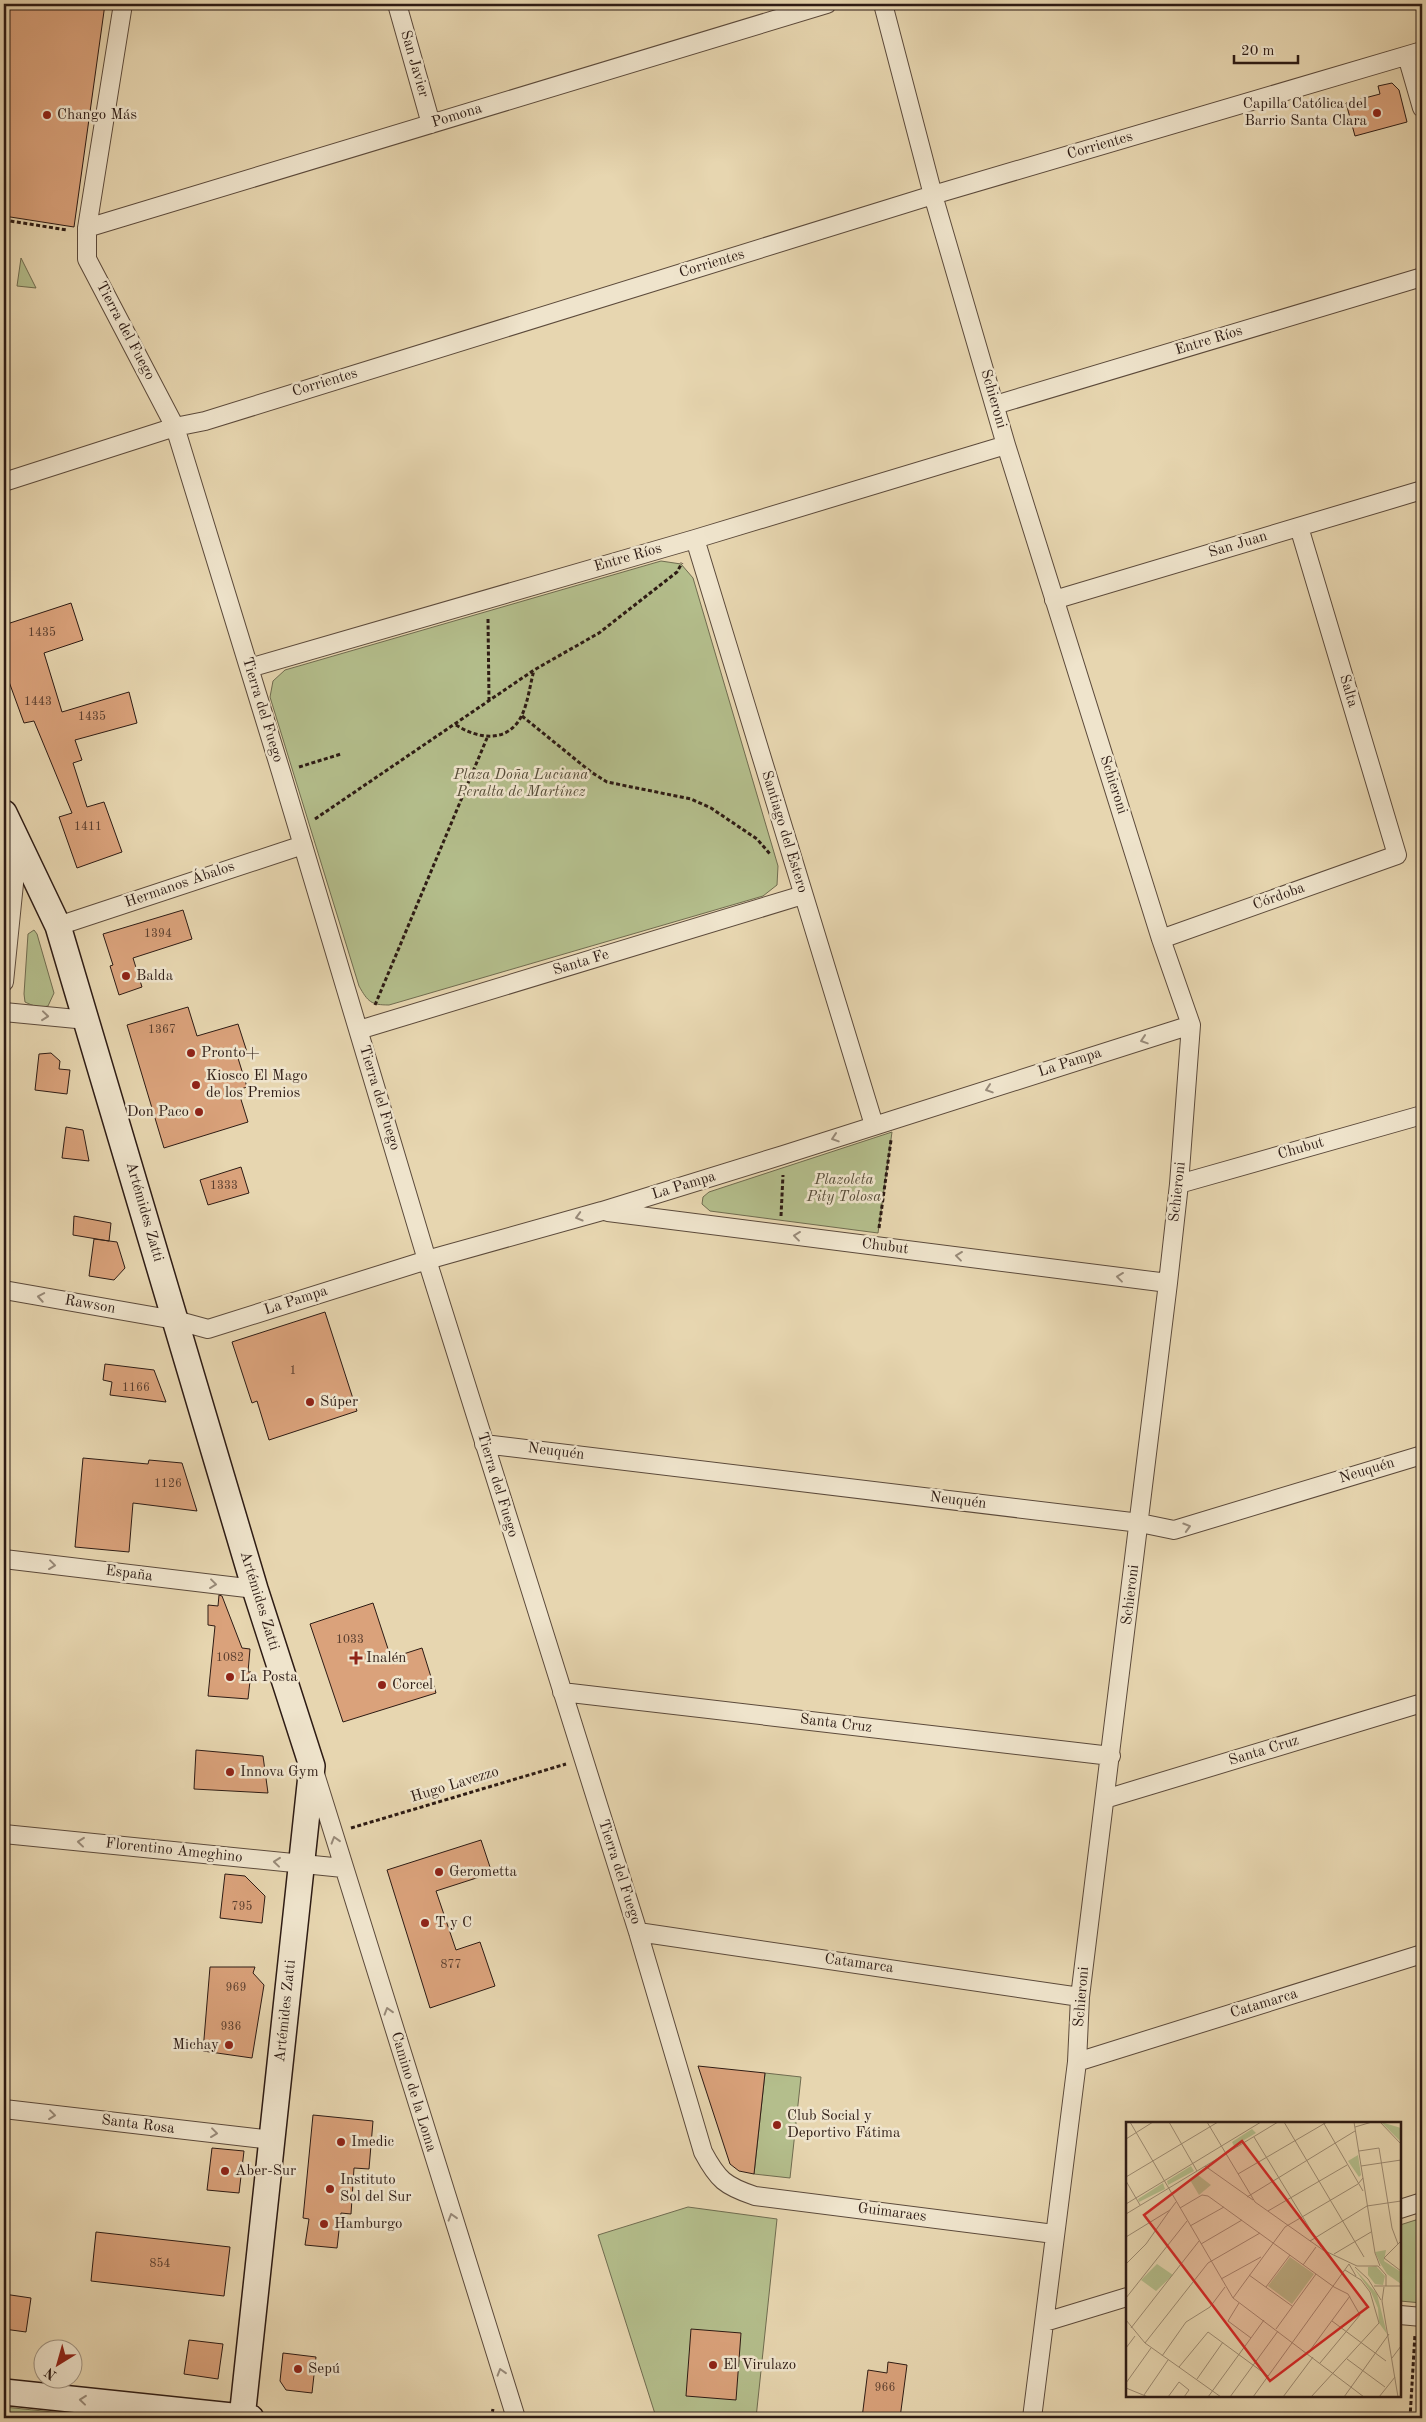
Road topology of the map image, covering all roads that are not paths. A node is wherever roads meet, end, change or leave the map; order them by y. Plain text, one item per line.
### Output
1 (123, 4) edge
2 (396, 4) edge
3 (827, 4) edge
4 (883, 4) edge
5 (1415, 54) edge
6 (1422, 108) edge
7 (431, 124) junction
8 (933, 196) junction
9 (87, 232) junction
10 (1422, 277) edge
11 (995, 405) junction
12 (175, 427) junction
13 (1006, 445) junction
14 (4, 482) edge
15 (1422, 490) edge
16 (1299, 527) junction
17 (696, 539) junction
18 (1054, 600) junction
19 (250, 668) junction
20 (4, 813) edge
21 (300, 838) junction
22 (18, 841) junction
23 (1397, 855) joint
24 (804, 895) junction
25 (58, 926) junction
26 (1161, 939) junction
27 (4, 982) edge
28 (4, 1012) edge
29 (87, 1020) junction
30 (1191, 1025) junction
31 (358, 1030) junction
32 (1422, 1115) edge
33 (874, 1125) junction
34 (1179, 1184) junction
35 (602, 1211) junction
36 (427, 1260) junction
37 (1168, 1283) junction
38 (4, 1290) edge
39 (176, 1320) junction
40 (484, 1444) junction
41 (1422, 1454) edge
42 (1140, 1523) junction
43 (4, 1559) edge
44 (254, 1589) junction
45 (562, 1692) junction
46 (1422, 1703) edge
47 (1111, 1756) junction
48 (312, 1766) junction
49 (1106, 1799) junction
50 (4, 1834) edge
51 (301, 1864) junction
52 (343, 1868) junction
53 (638, 1932) junction
54 (1422, 1954) edge
55 (1080, 1997) junction
56 (1077, 2062) junction
57 (4, 2109) edge
58 (272, 2140) junction
59 (731, 2188) joint
60 (1422, 2202) edge
61 (1401, 2209) edge
62 (1054, 2234) junction
63 (1126, 2297) edge
64 (1044, 2322) junction
65 (4, 2392) edge
66 (130, 2412) edge
67 (245, 2418) edge
68 (516, 2418) edge
69 (1032, 2418) edge

1 - 9 street, Tierra del Fuego
2 - 7 street, San Javier
3 - 7 street, Pomona
4 - 8 street, Schieroni
5 - 6 street
5 - 8 street, Corrientes
7 - 9 street, Pomona
8 - 11 street, Schieroni
8 - 12 street, Corrientes
9 - 12 street, Tierra del Fuego
10 - 11 street, Entre Ríos
11 - 13 street, Schieroni
12 - 14 street, Corrientes
12 - 19 street, Tierra del Fuego
13 - 17 street, Entre Ríos
13 - 18 street, Schieroni
15 - 16 street, San Juan
16 - 18 street, San Juan
16 - 23 street, Salta
17 - 19 street, Entre Ríos
17 - 24 street, Santiago del Estero
18 - 26 street, Schieroni
19 - 21 street, Tierra del Fuego
20 - 22 main road, Artémides Zatti
21 - 25 street, Hermanos Ábalos
21 - 31 street, Tierra del Fuego
22 - 25 main road, Artémides Zatti
22 - 27 street
23 - 26 street, Córdoba
24 - 31 street, Santa Fe
24 - 33 street, Santiago del Estero
25 - 29 main road, Artémides Zatti
26 - 30 street, Schieroni
28 -> 29 street
29 - 39 main road, Artémides Zatti
30 -> 33 street, La Pampa
30 - 34 street, Schieroni
31 - 36 street, Tierra del Fuego
32 - 34 street, Chubut
33 -> 35 street, La Pampa
34 - 37 street, Schieroni
35 -> 36 street, La Pampa
37 -> 35 street, Chubut
36 - 39 street, La Pampa
36 - 40 street, Tierra del Fuego
37 - 42 street, Schieroni
39 -> 38 street, Rawson
39 - 44 main road, Artémides Zatti
40 - 42 street, Neuquén
40 - 45 street, Tierra del Fuego
42 -> 41 street, Neuquén
42 - 47 street, Schieroni
43 -> 44 street, España
44 - 48 main road, Artémides Zatti
45 - 47 street, Santa Cruz
45 - 53 street, Tierra del Fuego
46 - 49 street, Santa Cruz
47 - 49 street, Schieroni
48 - 51 main road, Artémides Zatti
52 -> 48 street, Camino de la Loma
49 - 55 street, Schieroni
51 -> 50 street, Florentino Ameghino
51 - 52 street, Florentino Ameghino
51 - 58 main road, Artémides Zatti
68 -> 52 street, Camino de la Loma
53 - 55 street, Catamarca
53 - 59 street, Tierra del Fuego
54 - 56 street, Catamarca
55 - 56 street, Schieroni
56 - 62 street, Schieroni
57 -> 58 street, Santa Rosa
58 - 67 main road, Artémides Zatti
59 - 62 street, Guimaraes
60 - 61 street
62 - 64 street, Schieroni
63 - 64 street
64 - 69 street, Schieroni
66 -> 65 main road
66 - 67 main road

